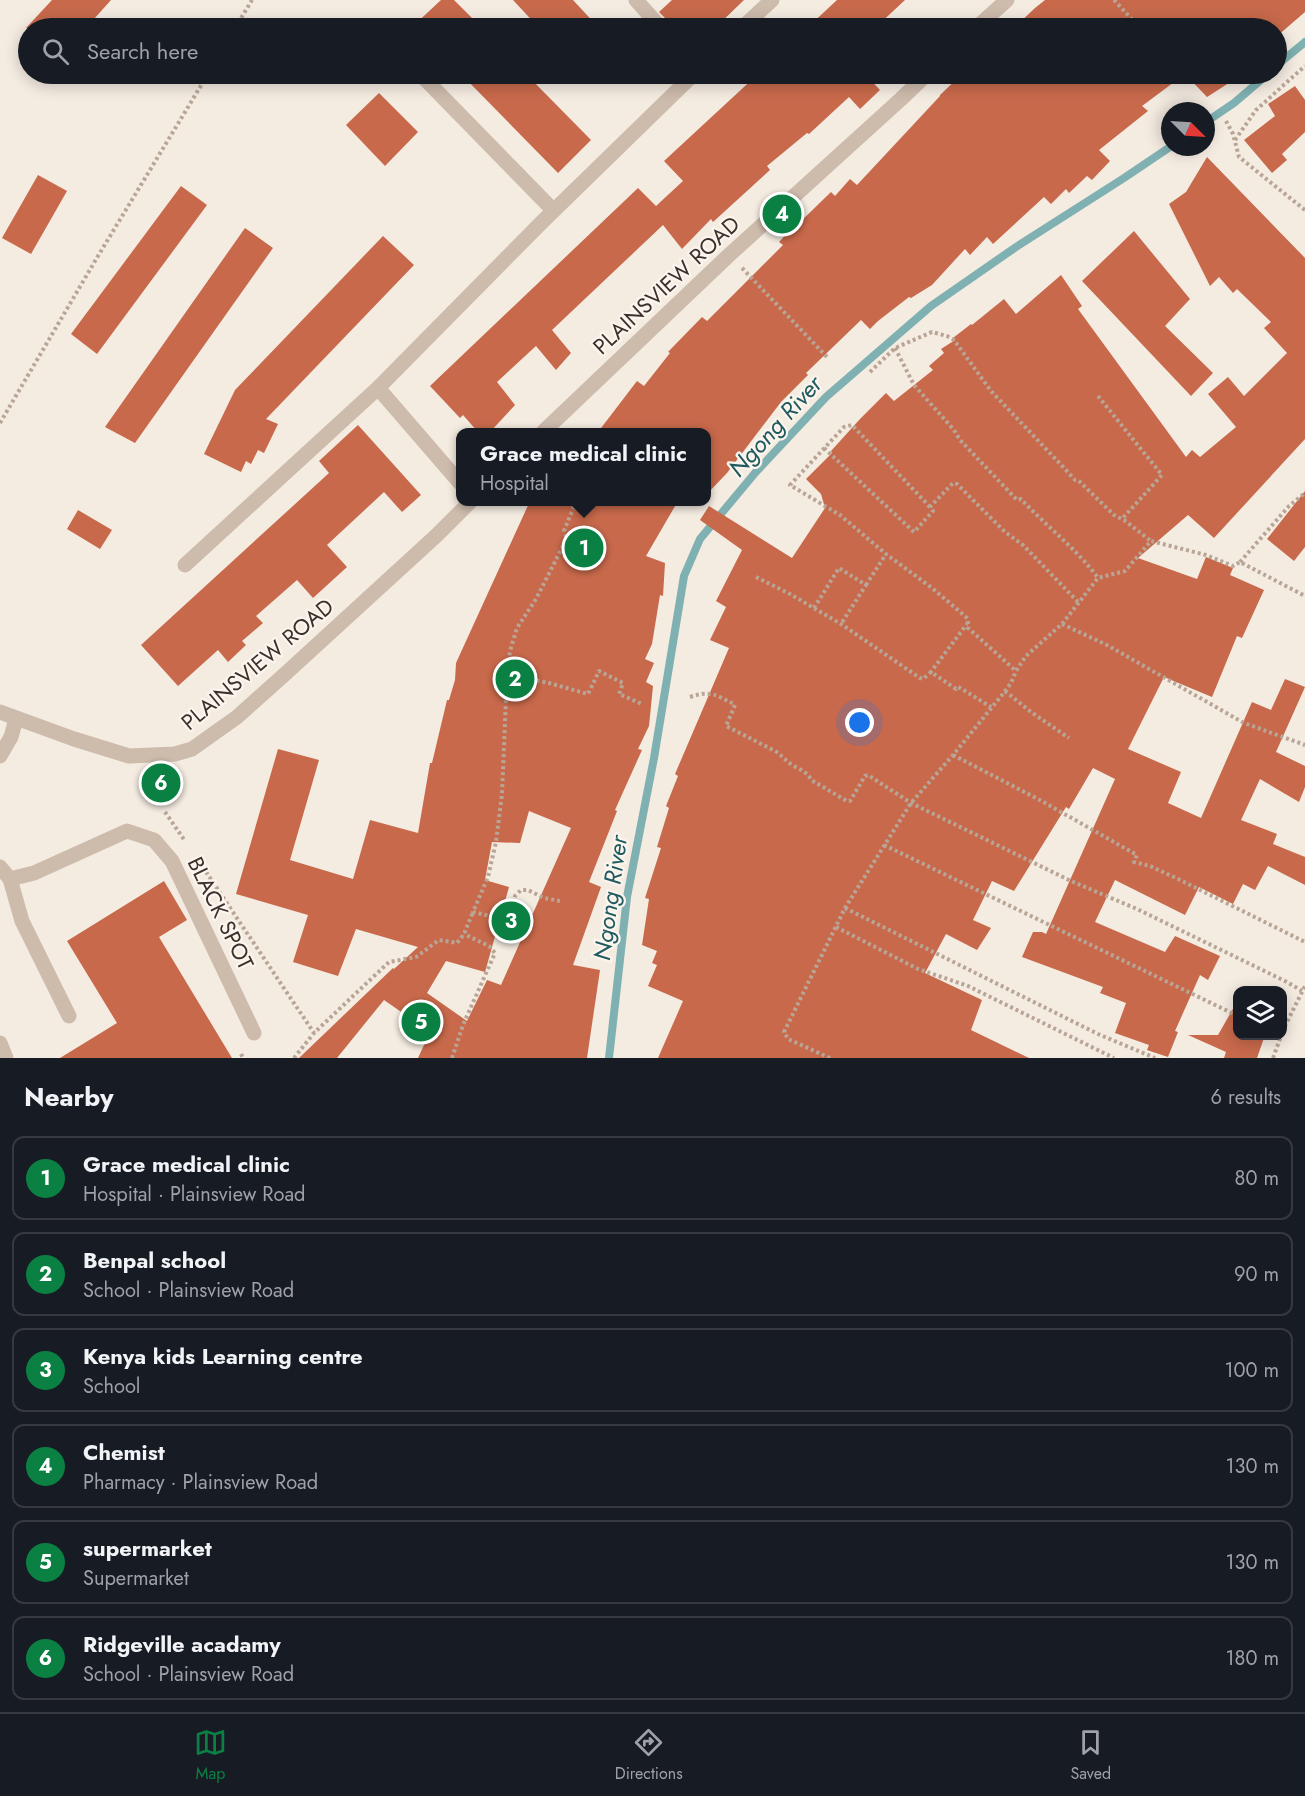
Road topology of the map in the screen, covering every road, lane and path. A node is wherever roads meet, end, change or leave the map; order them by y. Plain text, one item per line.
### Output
1 (252, 0) edge
2 (636, 0) edge
3 (772, 0) edge
4 (1007, 0) edge
5 (1114, 0) edge
6 (241, 18) edge
7 (652, 18) edge
8 (753, 18) edge
9 (987, 18) edge
10 (1131, 18) edge
11 (1305, 66) edge
12 (1287, 82) edge
13 (202, 84) edge
14 (430, 84) edge
15 (684, 84) edge
16 (916, 84) edge
17 (1285, 84) edge
18 (1226, 121) dead end
19 (1235, 140) junction
20 (553, 210) junction
21 (1305, 210) edge
22 (728, 256) junction
23 (895, 348) junction
24 (827, 357) dead end
25 (870, 372) dead end
26 (378, 388) junction
27 (1098, 396) dead end
28 (0, 423) edge
29 (547, 428) edge
30 (824, 448) junction
31 (456, 478) edge
32 (1305, 493) edge
33 (465, 506) edge
34 (574, 506) edge
35 (930, 507) junction
36 (1121, 519) junction
37 (1151, 541) junction
38 (886, 554) junction
39 (1240, 562) junction
40 (185, 565) dead end
41 (756, 577) dead end
42 (1098, 578) junction
43 (866, 585) junction
44 (1305, 596) edge
45 (1078, 602) junction
46 (814, 608) junction
47 (841, 624) junction
48 (967, 624) junction
49 (1062, 624) junction
50 (1016, 671) junction
51 (930, 673) junction
52 (507, 675) junction
53 (1005, 691) junction
54 (690, 697) dead end
55 (642, 704) dead end
56 (992, 707) junction
57 (0, 712) edge
58 (16, 719) junction
59 (1069, 738) dead end
60 (1305, 745) edge
61 (953, 755) junction
62 (0, 756) edge
63 (911, 803) junction
64 (165, 812) dead end
65 (884, 845) junction
66 (0, 867) edge
67 (10, 879) junction
68 (560, 901) dead end
69 (845, 908) junction
70 (474, 912) junction
71 (836, 927) junction
72 (464, 934) junction
73 (1305, 942) edge
74 (1305, 986) edge
75 (1302, 991) junction
76 (1233, 1014) edge
77 (69, 1016) dead end
78 (1287, 1021) edge
79 (254, 1033) dead end
80 (314, 1034) junction
81 (1278, 1040) edge
82 (0, 1043) edge
83 (6, 1058) edge
84 (294, 1058) edge
85 (452, 1058) edge
86 (830, 1058) edge
87 (1114, 1058) edge
88 (1155, 1058) edge
89 (1273, 1058) edge

1 - 6 path
2 - 7 street
3 - 8 street
4 - 9 street
5 - 10 path
11 - 12 path
13 - 28 path
14 - 20 street
15 - 20 street
16 - 22 street, PLAINSVIEW ROAD
17 - 19 path
18 - 19 path
19 - 21 path
20 - 26 street
22 - 24 path
22 - 29 street, PLAINSVIEW ROAD
23 - 25 path
23 - 36 path
23 - 42 path
26 - 31 street
26 - 40 street
27 - 36 path
30 - 35 path
30 - 35 path
30 - 38 path
32 - 39 path
33 - 58 street, PLAINSVIEW ROAD
34 - 52 path
35 - 45 path
36 - 37 path
37 - 39 path
37 - 42 path
38 - 43 path
38 - 48 path
39 - 44 path
41 - 46 path
42 - 45 path
43 - 46 path
43 - 47 path
45 - 49 path
46 - 47 path
47 - 51 path
48 - 50 path
48 - 51 path
49 - 50 path
49 - 60 path
50 - 53 path
51 - 56 path
52 - 55 path
52 - 70 path
53 - 56 path
53 - 59 path
54 - 63 path
56 - 61 path
57 - 58 street, PLAINSVIEW ROAD
58 - 62 street
61 - 63 path
61 - 73 path
63 - 65 path
63 - 75 path
64 - 80 path
65 - 69 path
65 - 76 path
66 - 67 street
67 - 77 street
67 - 79 street, BLACK SPOT
68 - 70 path
69 - 71 path
69 - 88 path
70 - 72 path
71 - 86 path
71 - 87 path
72 - 80 path
72 - 85 path
74 - 75 path
75 - 78 path
80 - 84 path
81 - 89 path
82 - 83 street

